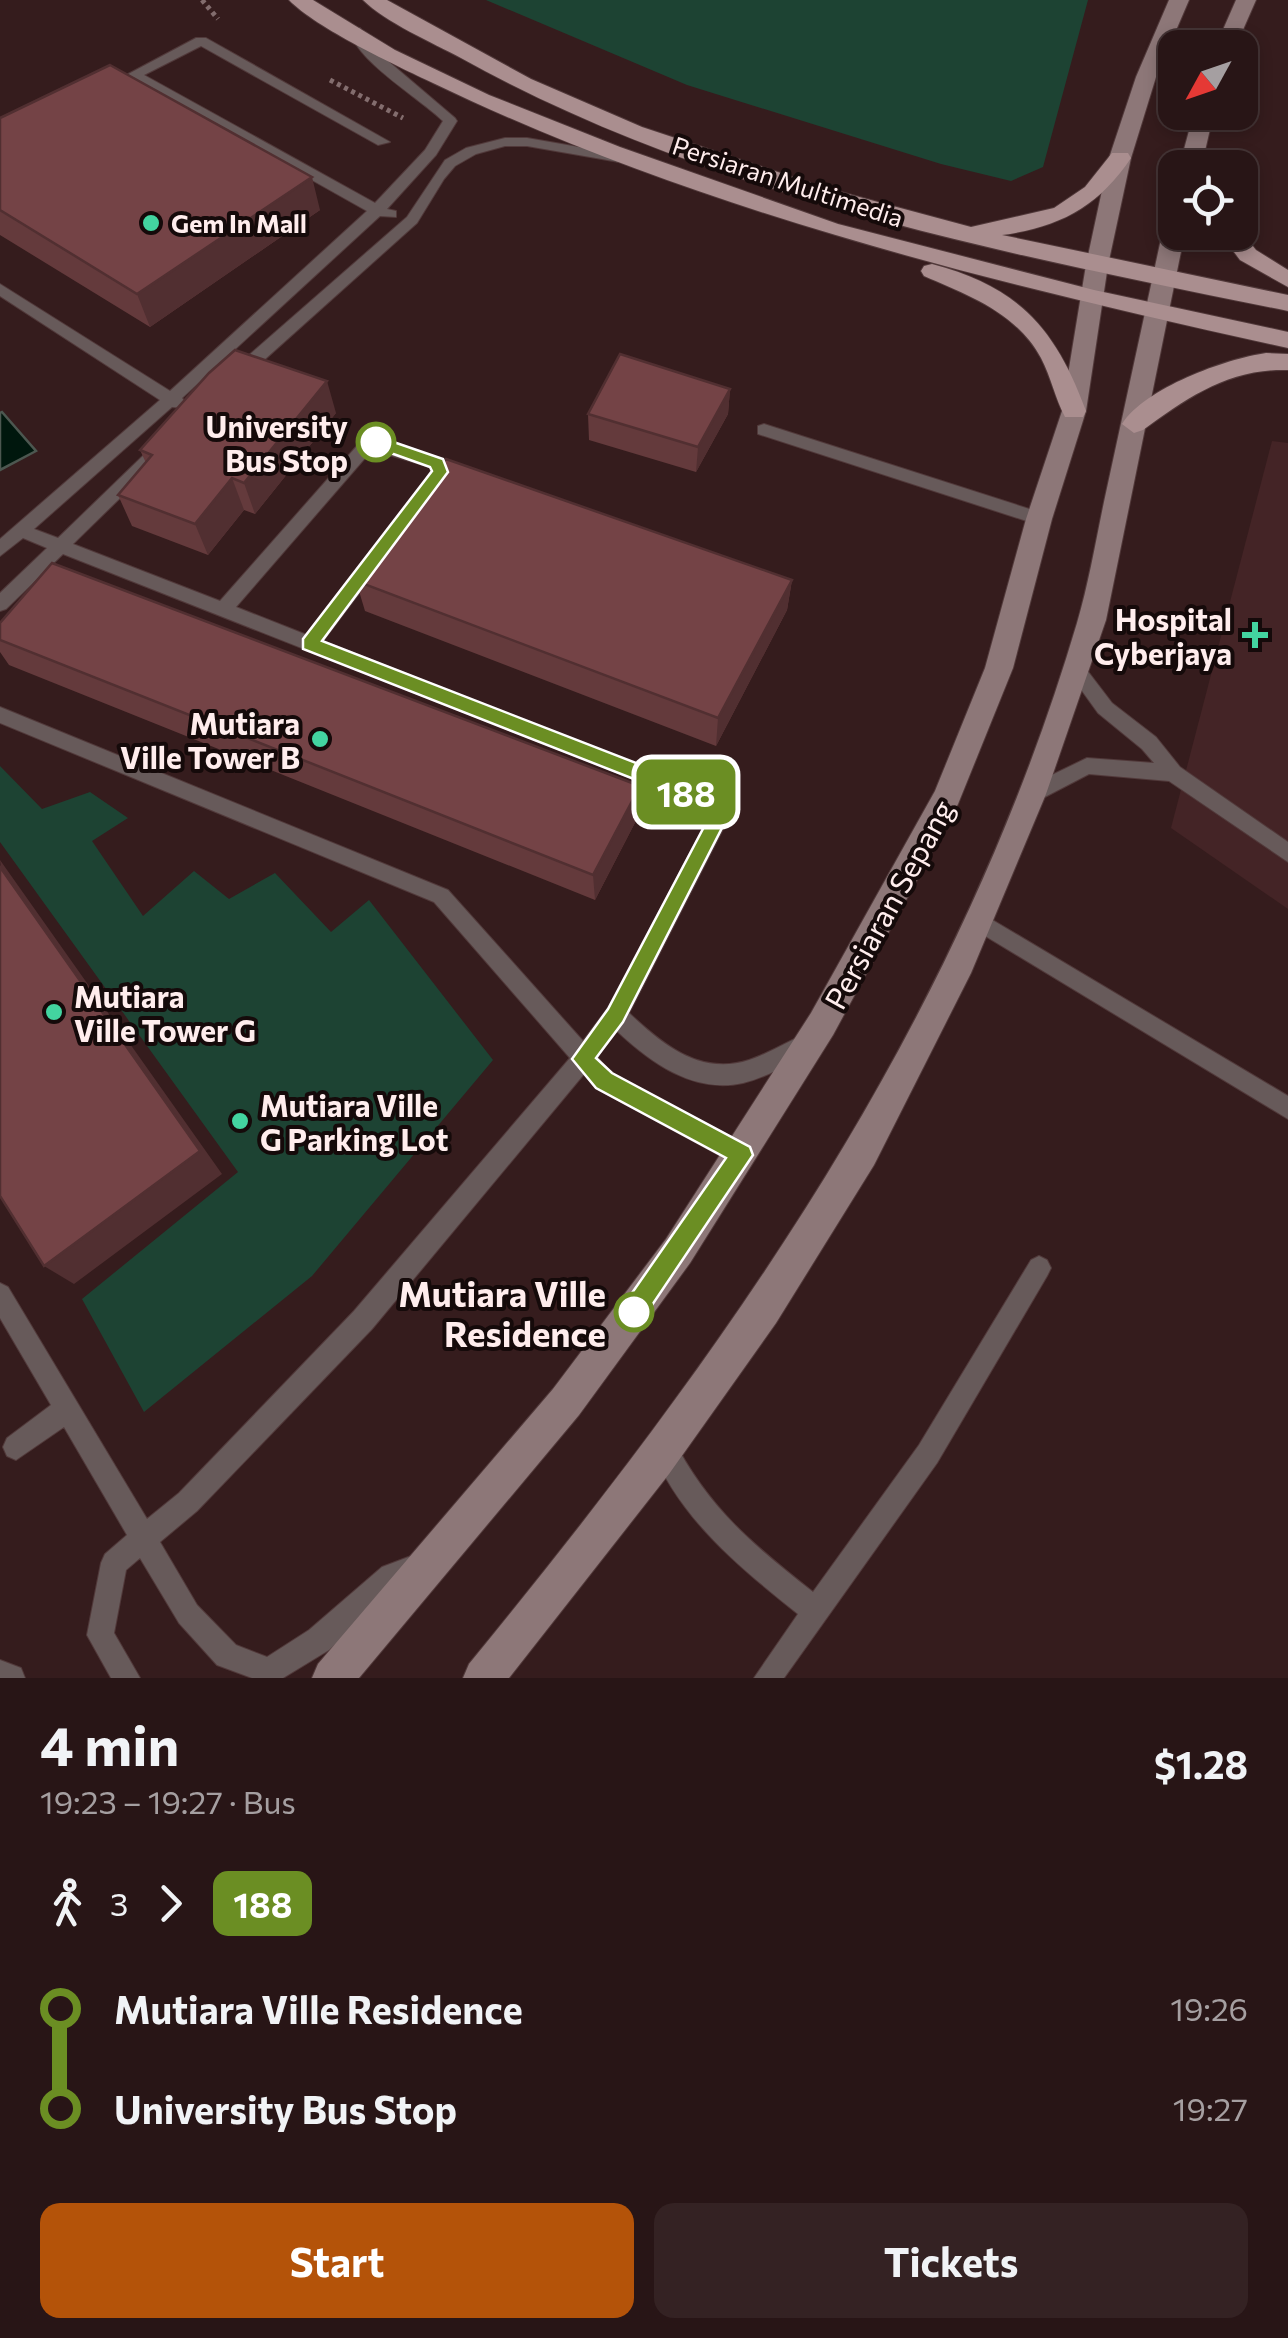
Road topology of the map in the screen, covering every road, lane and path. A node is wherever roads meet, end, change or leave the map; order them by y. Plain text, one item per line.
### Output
1 (299, 0) edge
2 (373, 0) edge
3 (1179, 0) edge
4 (1246, 0) edge
5 (1233, 30) edge
6 (354, 31) junction
7 (134, 75) junction
8 (100, 92) edge
9 (383, 142) dead end
10 (1120, 158) junction
11 (674, 174) junction
12 (378, 211) junction
13 (412, 220) junction
14 (832, 229) junction
15 (952, 230) junction
16 (1169, 250) edge
17 (1244, 250) edge
18 (1097, 265) junction
19 (1162, 278) junction
20 (1288, 280) edge
21 (0, 290) edge
22 (1094, 298) junction
23 (1288, 303) edge
24 (1155, 312) junction
25 (1288, 340) edge
26 (1288, 362) edge
27 (223, 388) edge
28 (169, 398) junction
29 (1074, 411) junction
30 (196, 413) edge
31 (1134, 424) junction
32 (764, 430) dead end
33 (170, 440) edge
34 (418, 501) edge
35 (1040, 519) junction
36 (20, 530) junction
37 (386, 546) edge
38 (63, 547) junction
39 (0, 549) edge
40 (0, 604) edge
41 (223, 610) junction
42 (310, 644) junction
43 (1076, 670) junction
44 (0, 715) edge
45 (1173, 774) junction
46 (1034, 793) junction
47 (1288, 852) edge
48 (978, 920) junction
49 (616, 1016) junction
50 (812, 1041) junction
51 (582, 1059) junction
52 (1288, 1108) edge
53 (742, 1155) junction
54 (1039, 1268) dead end
55 (0, 1294) edge
56 (67, 1409) junction
57 (664, 1446) junction
58 (16, 1447) dead end
59 (142, 1540) junction
60 (435, 1560) junction
61 (817, 1612) junction
62 (0, 1674) edge
63 (10, 1678) edge
64 (126, 1678) edge
65 (332, 1678) edge
66 (483, 1678) edge
67 (768, 1678) edge

1 - 6 main road, Persiaran Multimedia
2 - 15 main road, Persiaran Multimedia
3 - 10 street, Persiaran Sepang
4 - 5 street
6 - 11 main road, Persiaran Multimedia
6 - 12 lane
7 - 8 lane
7 - 9 lane
7 - 12 lane
10 - 15 main road
10 - 18 street, Persiaran Sepang
11 - 13 lane
11 - 14 main road, Persiaran Multimedia
12 - 13 lane
12 - 28 lane
13 - 27 lane
14 - 22 main road, Persiaran Multimedia
14 - 29 main road
15 - 18 main road, Persiaran Multimedia
16 - 19 street
17 - 20 main road
18 - 19 main road, Persiaran Multimedia
18 - 22 street, Persiaran Sepang
19 - 23 main road, Persiaran Multimedia
19 - 24 street
21 - 28 lane
22 - 24 main road, Persiaran Multimedia
22 - 29 street, Persiaran Sepang
24 - 25 main road, Persiaran Multimedia
24 - 31 street
26 - 31 main road
28 - 30 lane
28 - 36 lane
29 - 35 street, Persiaran Sepang
31 - 43 street
32 - 35 lane
33 - 38 lane
34 - 41 lane
35 - 50 street, Persiaran Sepang
36 - 38 lane
36 - 39 lane
37 - 42 lane
38 - 40 lane
38 - 41 lane
41 - 42 lane
42 - 49 lane
43 - 45 lane
43 - 46 street
44 - 51 lane
45 - 46 lane
45 - 47 lane
46 - 48 street
48 - 52 lane
48 - 57 street
49 - 50 lane
49 - 51 lane
50 - 53 street, Persiaran Sepang
51 - 53 lane
51 - 59 lane
53 - 60 street, Persiaran Sepang
54 - 61 lane
55 - 56 lane
56 - 58 lane
56 - 59 lane
57 - 61 lane
57 - 66 street
59 - 60 lane
59 - 64 lane
60 - 65 street, Persiaran Sepang
61 - 67 lane
62 - 63 lane

